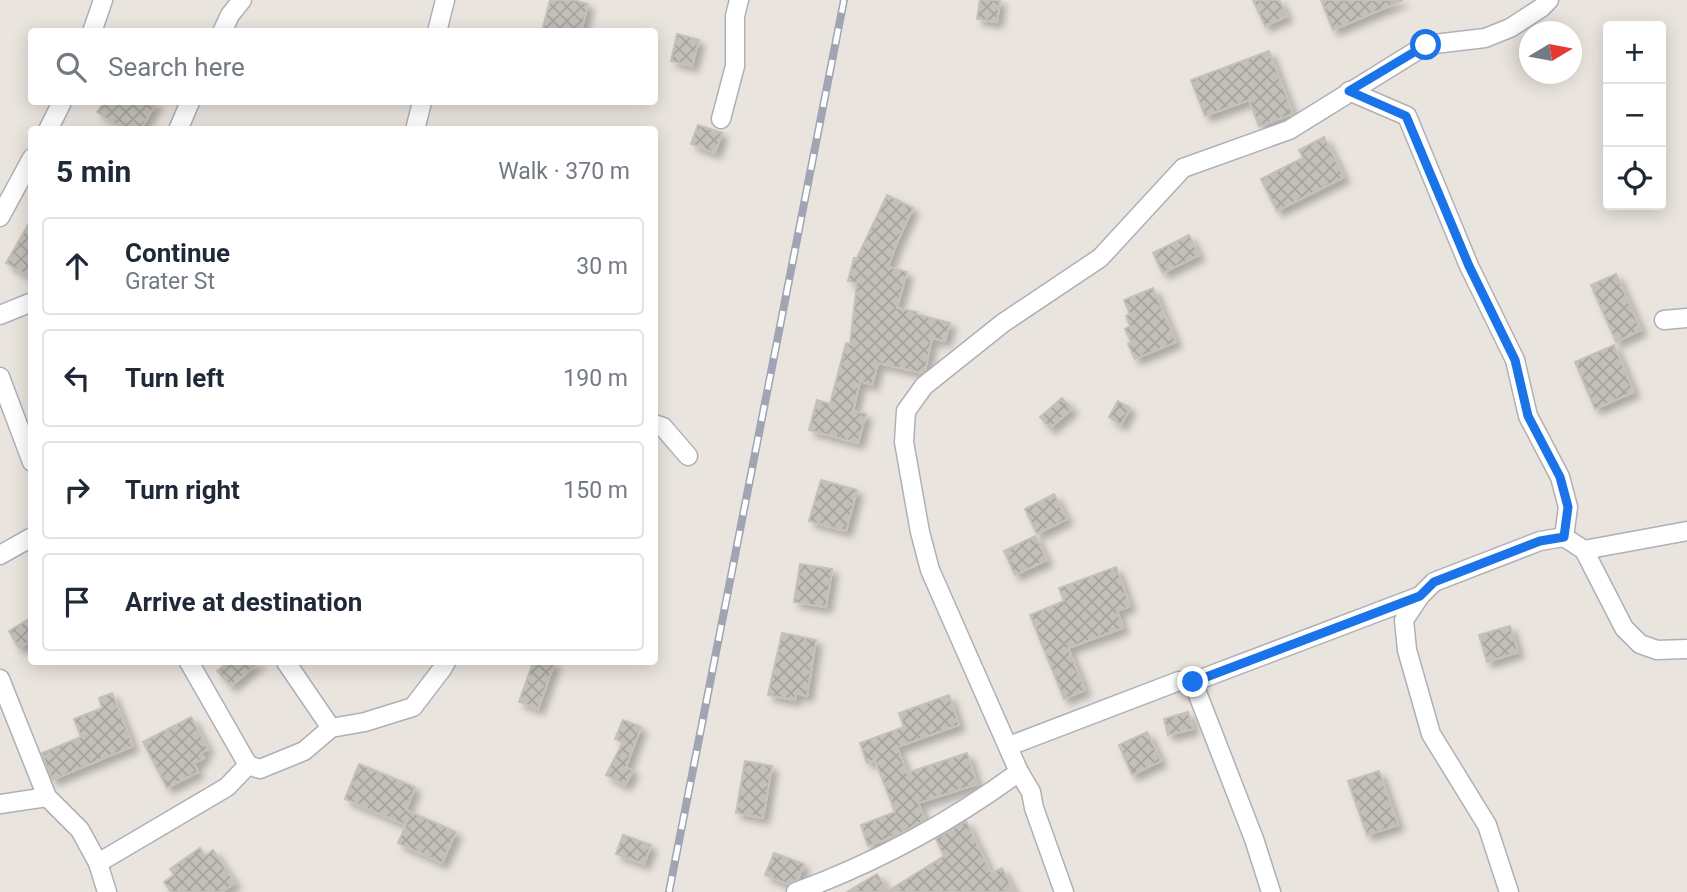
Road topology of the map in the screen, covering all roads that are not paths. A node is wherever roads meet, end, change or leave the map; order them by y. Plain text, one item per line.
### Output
1 (103, 0) edge
2 (242, 0) edge
3 (444, 0) edge
4 (739, 0) edge
5 (1549, 0) edge
6 (93, 28) edge
7 (224, 28) edge
8 (439, 28) edge
9 (1349, 91) junction
10 (60, 105) edge
11 (189, 105) edge
12 (421, 105) edge
13 (721, 119) dead end
14 (50, 126) edge
15 (180, 126) edge
16 (416, 126) edge
17 (28, 165) edge
18 (0, 217) edge
19 (28, 304) edge
20 (0, 315) edge
21 (1687, 318) edge
22 (1664, 320) dead end
23 (0, 377) edge
24 (658, 425) edge
25 (28, 451) edge
26 (688, 456) dead end
27 (1687, 531) edge
28 (1564, 537) junction
29 (28, 539) edge
30 (1584, 551) junction
31 (0, 555) edge
32 (1420, 596) junction
33 (1687, 649) edge
34 (191, 665) edge
35 (288, 665) edge
36 (444, 665) edge
37 (0, 679) edge
38 (1193, 682) junction
39 (331, 728) junction
40 (1009, 746) junction
41 (248, 765) junction
42 (1019, 772) junction
43 (47, 797) junction
44 (0, 804) edge
45 (98, 863) junction
46 (107, 892) edge
47 (796, 892) edge
48 (1064, 892) edge
49 (1271, 892) edge
50 (1509, 892) edge

1 - 6 street
2 - 7 street
3 - 8 street
4 - 13 street
5 - 9 street
9 - 28 street
9 - 40 street
10 - 14 street
11 - 15 street
12 - 16 street
17 - 18 street
19 - 20 street
21 - 22 street
23 - 25 street
24 - 26 street
27 - 30 street
28 - 30 street
28 - 32 street
29 - 31 street
30 - 33 street
32 - 38 street
32 - 50 street
34 - 41 street
35 - 39 street
36 - 39 street
37 - 43 street
38 - 40 street
38 - 49 street
39 - 41 street
40 - 42 street
41 - 45 street
42 - 47 street
42 - 48 street
43 - 44 street
43 - 45 street
45 - 46 street

